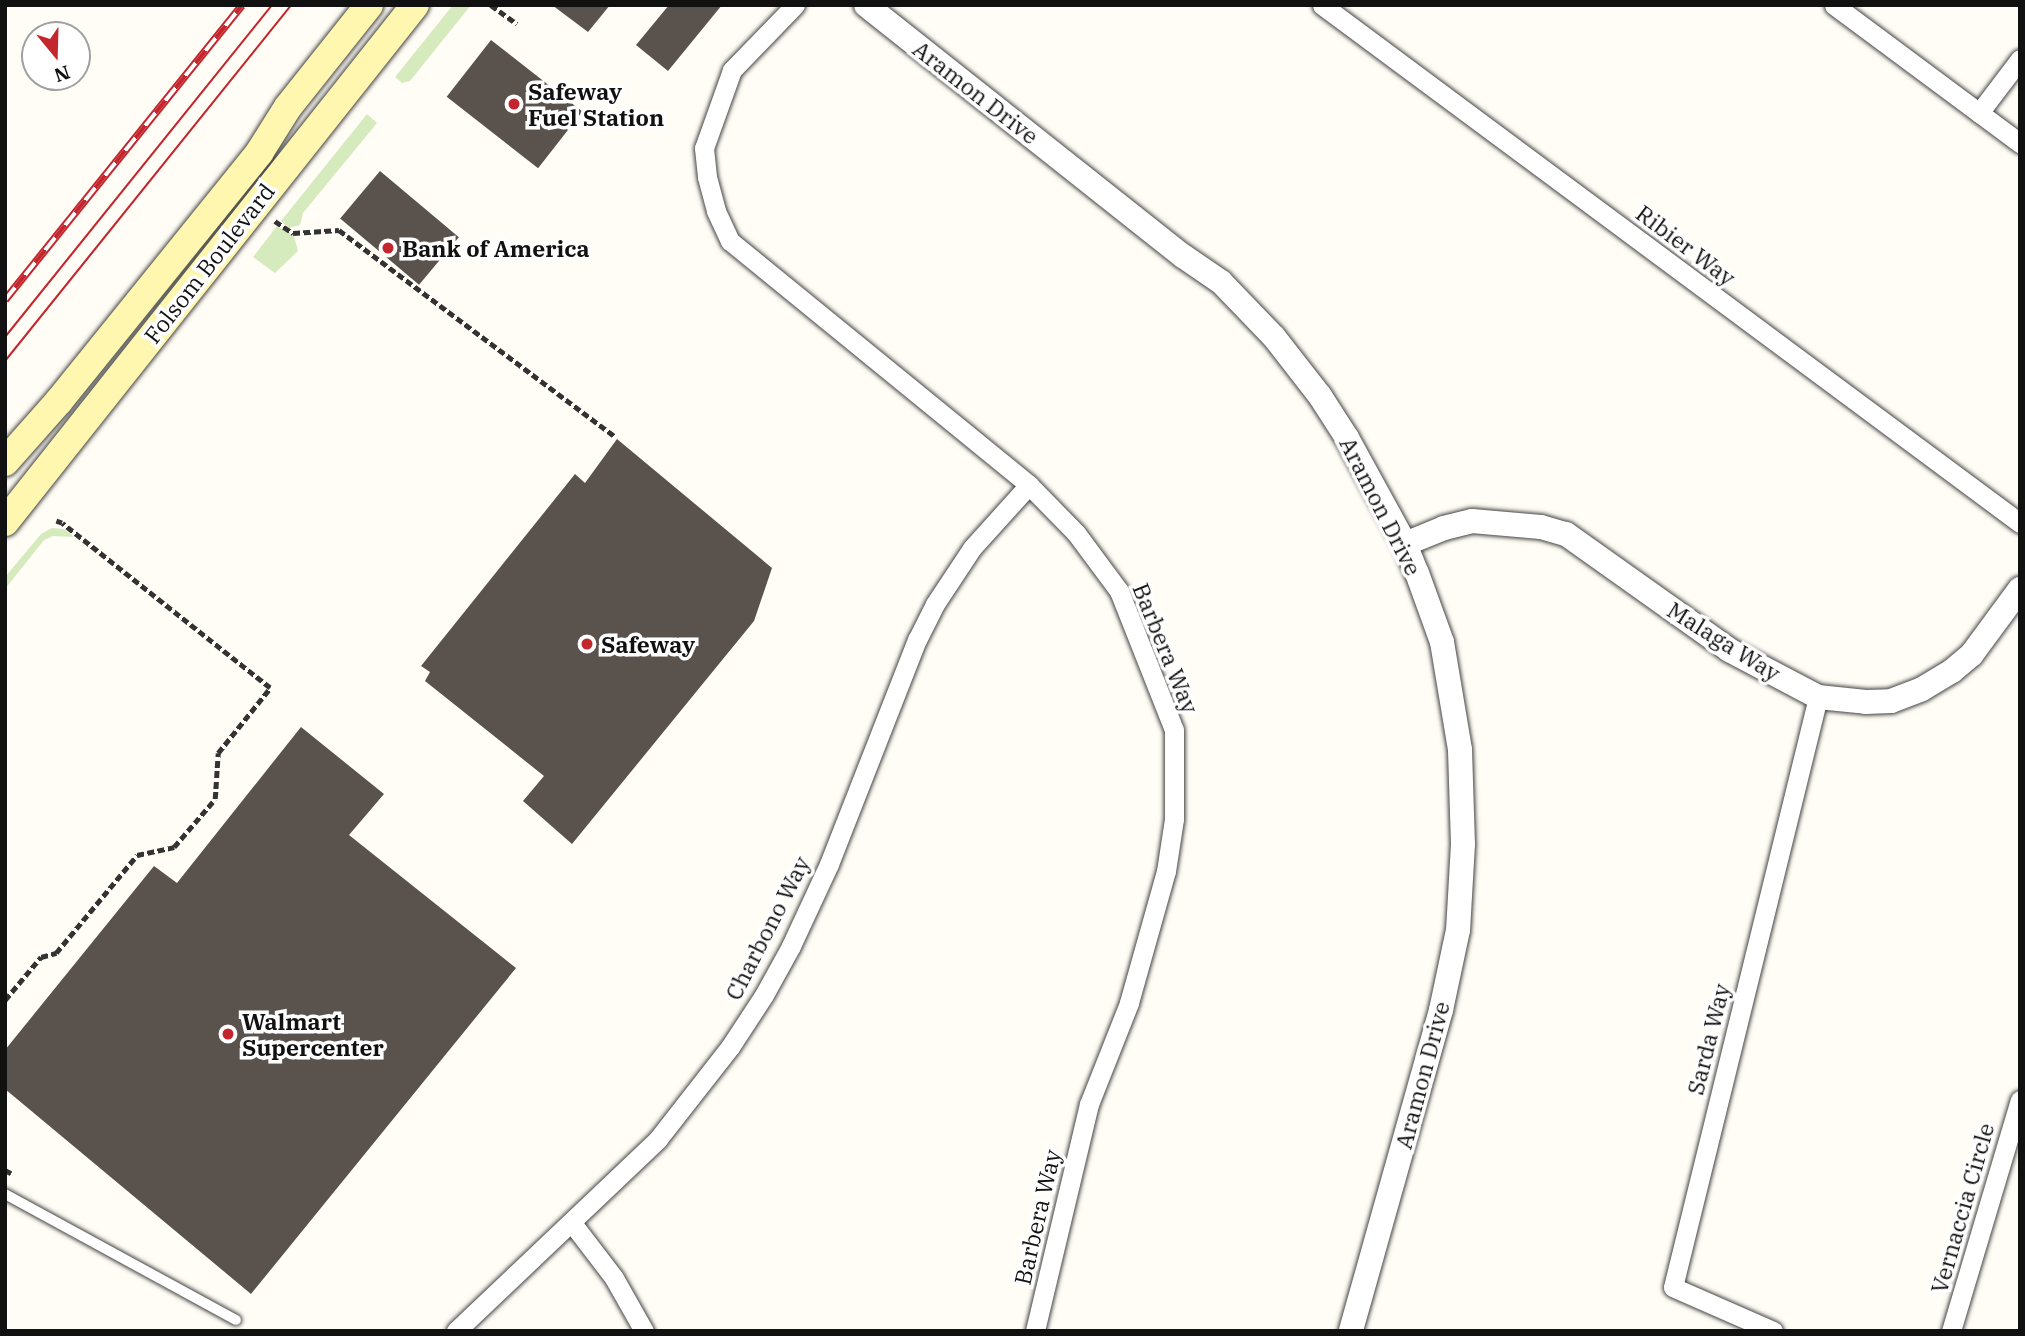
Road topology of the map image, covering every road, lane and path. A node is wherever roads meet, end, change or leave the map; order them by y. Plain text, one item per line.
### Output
1 (369, 5) edge
2 (415, 5) edge
3 (491, 5) edge
4 (795, 5) edge
5 (866, 5) edge
6 (1322, 5) edge
7 (1834, 5) edge
8 (517, 24) dead end
9 (2020, 59) edge
10 (1979, 113) junction
11 (2020, 143) edge
12 (273, 219) dead end
13 (614, 436) dead end
14 (5, 462) edge
15 (1029, 485) junction
16 (55, 521) dead end
17 (5, 522) edge
18 (2020, 523) edge
19 (1405, 544) junction
20 (2020, 589) edge
21 (1818, 697) junction
22 (5, 1000) edge
23 (2020, 1100) edge
24 (5, 1170) edge
25 (11, 1173) dead end
26 (5, 1194) edge
27 (572, 1223) junction
28 (236, 1320) dead end
29 (456, 1331) edge
30 (644, 1331) edge
31 (1035, 1331) edge
32 (1351, 1331) edge
33 (1773, 1331) edge
34 (1951, 1331) edge

1 - 14 main road, Folsom Boulevard
2 - 17 main road, Folsom Boulevard
3 - 8 path
4 - 15 street, Barbera Way
5 - 19 street, Aramon Drive
6 - 18 street, Ribier Way
7 - 10 street
9 - 10 street
10 - 11 street
12 - 13 path
15 - 27 street, Charbono Way
15 - 31 street, Barbera Way
16 - 22 path
19 - 21 street, Malaga Way
19 - 32 street, Aramon Drive
20 - 21 street, Malaga Way
21 - 33 street, Sarda Way
23 - 34 street, Vernaccia Circle
24 - 25 path
26 - 28 lane
27 - 29 street, Charbono Way
27 - 30 street

